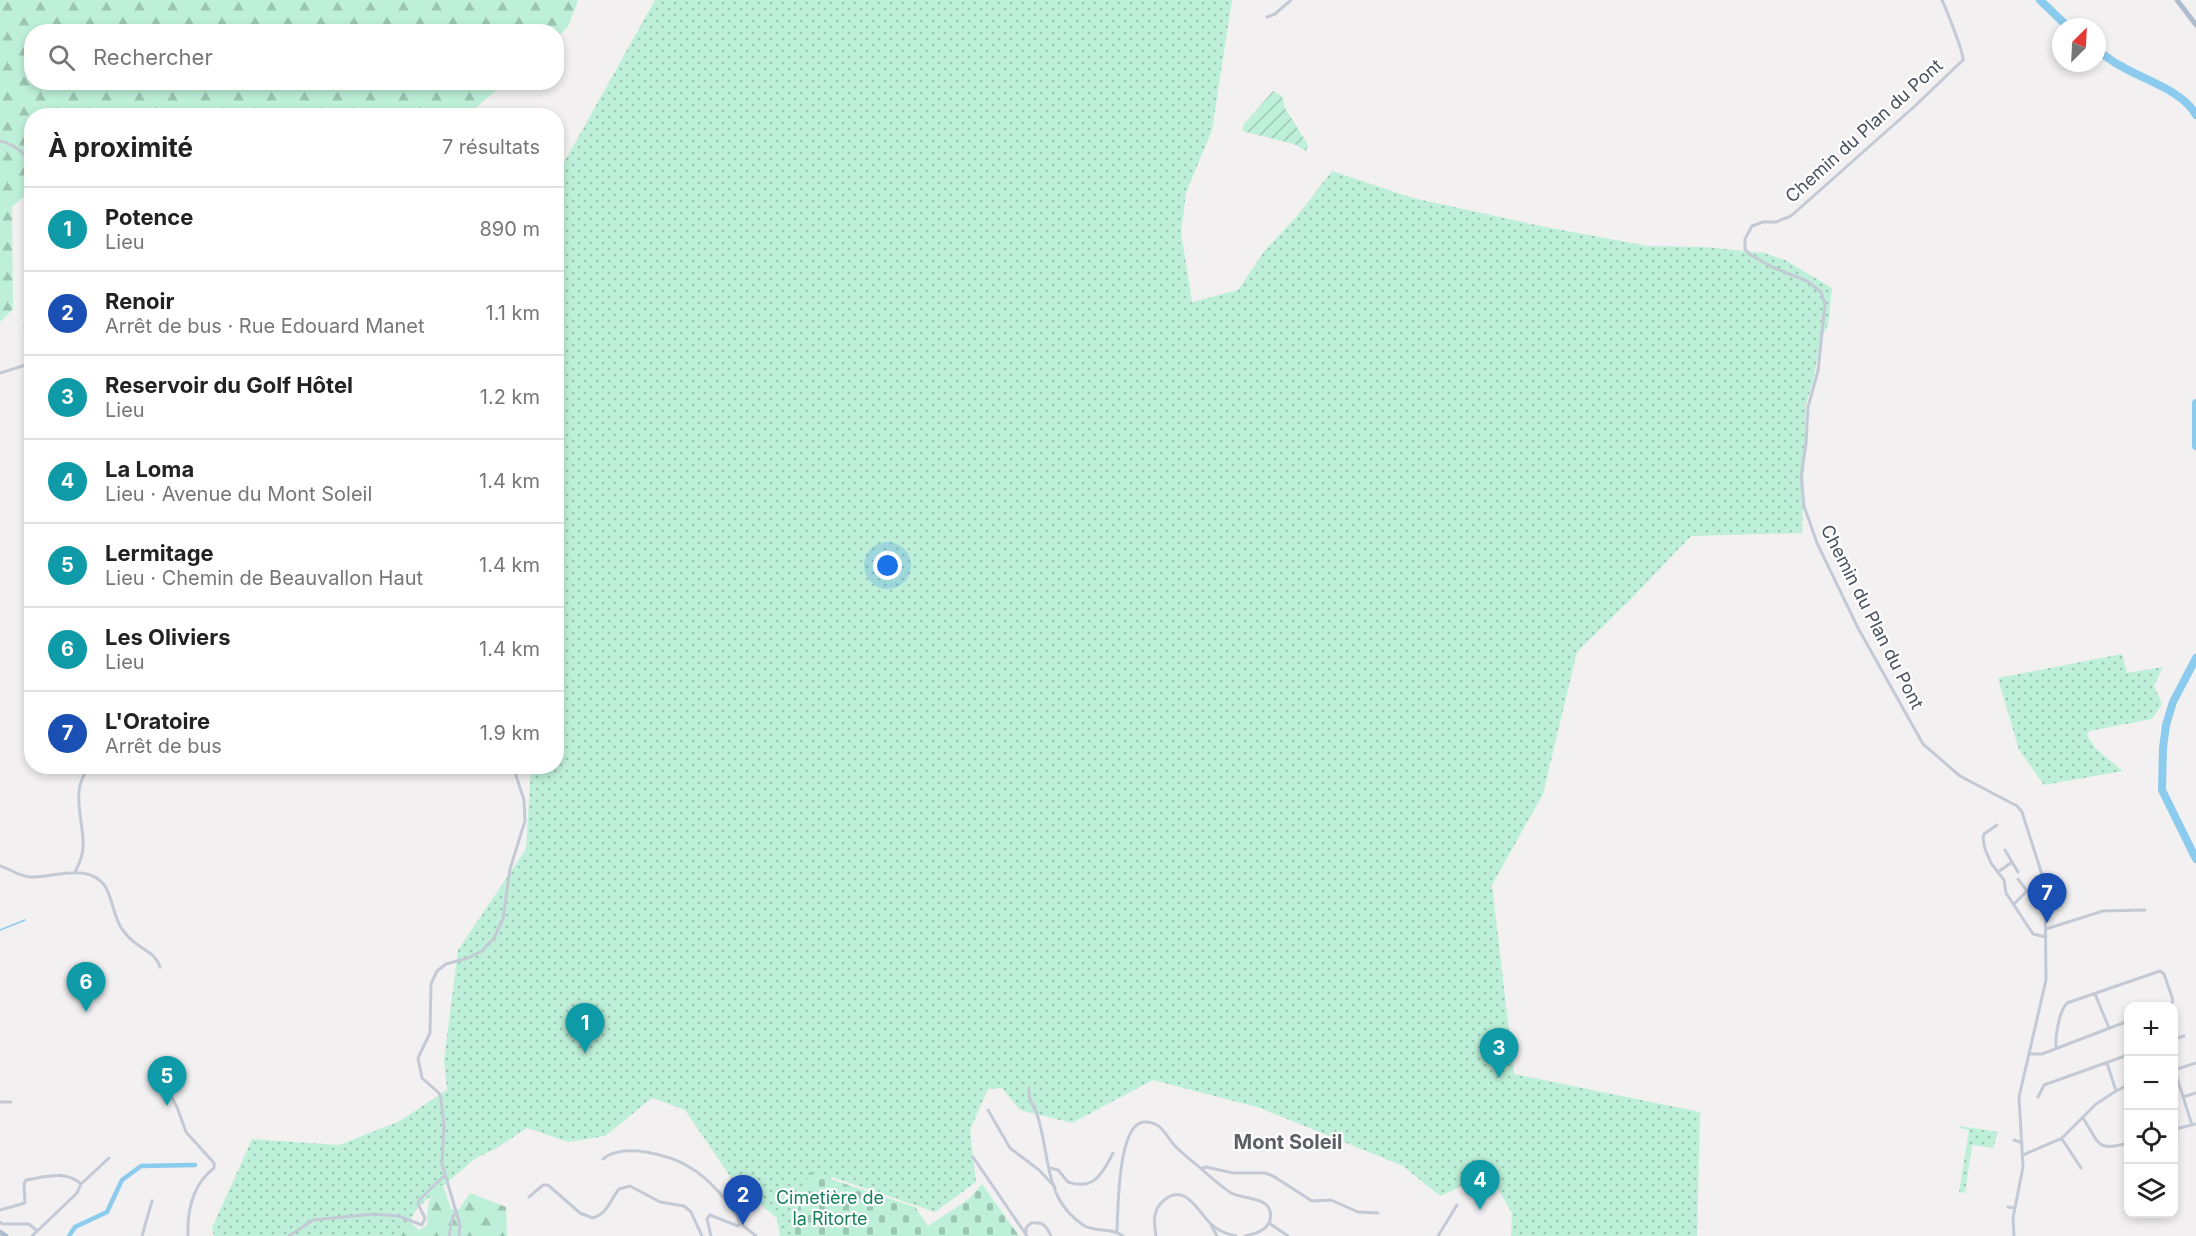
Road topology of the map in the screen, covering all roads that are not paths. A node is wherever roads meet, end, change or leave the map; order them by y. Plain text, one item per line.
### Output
1 (1291, 0) edge
2 (1942, 0) edge
3 (2177, 0) edge
4 (1267, 17) dead end
5 (2196, 26) edge
6 (0, 141) edge
7 (24, 155) edge
8 (24, 366) edge
9 (0, 373) edge
10 (85, 774) edge
11 (516, 774) edge
12 (1997, 825) dead end
13 (2005, 850) dead end
14 (2012, 862) junction
15 (0, 866) edge
16 (75, 872) junction
17 (1998, 872) junction
18 (2018, 872) dead end
19 (2018, 879) dead end
20 (2013, 904) junction
21 (2145, 909) dead end
22 (2046, 929) junction
23 (2046, 937) junction
24 (160, 967) dead end
25 (2095, 994) junction
26 (2172, 1002) edge
27 (2124, 1022) edge
28 (2109, 1028) junction
29 (2184, 1036) dead end
30 (2178, 1038) edge
31 (2056, 1048) junction
32 (2031, 1054) junction
33 (2124, 1056) edge
34 (2107, 1062) junction
35 (169, 1063) dead end
36 (2196, 1063) edge
37 (2178, 1068) edge
38 (2178, 1081) edge
39 (2124, 1087) edge
40 (1029, 1088) dead end
41 (2116, 1090) junction
42 (2196, 1093) edge
43 (2038, 1096) dead end
44 (2183, 1097) junction
45 (0, 1102) edge
46 (11, 1102) dead end
47 (988, 1110) dead end
48 (2083, 1118) junction
49 (2194, 1124) edge
50 (2178, 1128) edge
51 (2062, 1138) junction
52 (2014, 1140) dead end
53 (2022, 1143) junction
54 (2124, 1144) edge
55 (1113, 1153) dead end
56 (2023, 1155) junction
57 (973, 1157) dead end
58 (110, 1158) dead end
59 (603, 1159) dead end
60 (1050, 1168) junction
61 (2081, 1168) dead end
62 (1201, 1169) junction
63 (445, 1176) junction
64 (81, 1184) junction
65 (1056, 1189) junction
66 (530, 1197) dead end
67 (152, 1201) dead end
68 (1457, 1205) dead end
69 (2008, 1207) dead end
70 (2015, 1208) junction
71 (0, 1209) edge
72 (456, 1212) junction
73 (1378, 1213) dead end
74 (0, 1222) edge
75 (740, 1223) junction
76 (1210, 1223) junction
77 (1269, 1223) junction
78 (36, 1230) junction
79 (0, 1232) edge
80 (1116, 1232) junction
81 (1027, 1235) edge
82 (6, 1236) edge
83 (32, 1236) edge
84 (142, 1236) edge
85 (188, 1236) edge
86 (289, 1236) edge
87 (449, 1236) edge
88 (459, 1236) edge
89 (702, 1236) edge
90 (711, 1236) edge
91 (756, 1236) edge
92 (1051, 1236) edge
93 (1123, 1236) edge
94 (1156, 1236) edge
95 (1218, 1236) edge
96 (1236, 1236) edge
97 (1245, 1236) edge
98 (1288, 1236) edge
99 (1438, 1236) edge
100 (2014, 1236) edge

1 - 4 street
2 - 22 street, Chemin du Plan du Pont
3 - 5 main road
6 - 7 street
8 - 9 street
10 - 16 street
11 - 63 street
12 - 17 street
13 - 14 street
14 - 17 street
14 - 18 street
15 - 16 street
16 - 24 street
17 - 20 street
19 - 20 street
20 - 23 street
21 - 22 street
22 - 23 street, Chemin du Plan du Pont
23 - 32 street, Chemin du Plan du Pont
25 - 26 street
25 - 28 street
25 - 31 street
27 - 28 street
28 - 31 street
29 - 30 street
31 - 32 street
32 - 53 street, Chemin du Plan du Pont
33 - 34 street
34 - 41 street
34 - 43 street
35 - 85 street
36 - 37 street
38 - 44 street
39 - 41 street
40 - 60 street
41 - 48 street
42 - 44 street
44 - 49 street
45 - 46 street
47 - 65 street
48 - 51 street
48 - 54 street
49 - 50 street
51 - 56 street
51 - 61 street
52 - 53 street
53 - 56 street, Chemin du Plan du Pont
55 - 60 street
56 - 70 street, Chemin du Plan du Pont
57 - 81 street
58 - 64 street
59 - 75 street
60 - 65 street
62 - 73 street
62 - 77 street
62 - 80 street
63 - 72 street
63 - 86 street
64 - 71 street
64 - 78 street
65 - 80 street
66 - 89 street
67 - 84 street
68 - 99 street
69 - 70 street
70 - 100 street, Chemin du Plan du Pont
72 - 87 street
72 - 88 street
74 - 78 street
75 - 90 street
75 - 91 street
76 - 94 street
76 - 95 street
76 - 96 street
77 - 97 street
77 - 98 street
78 - 83 street
79 - 82 main road
80 - 93 street
81 - 92 street

